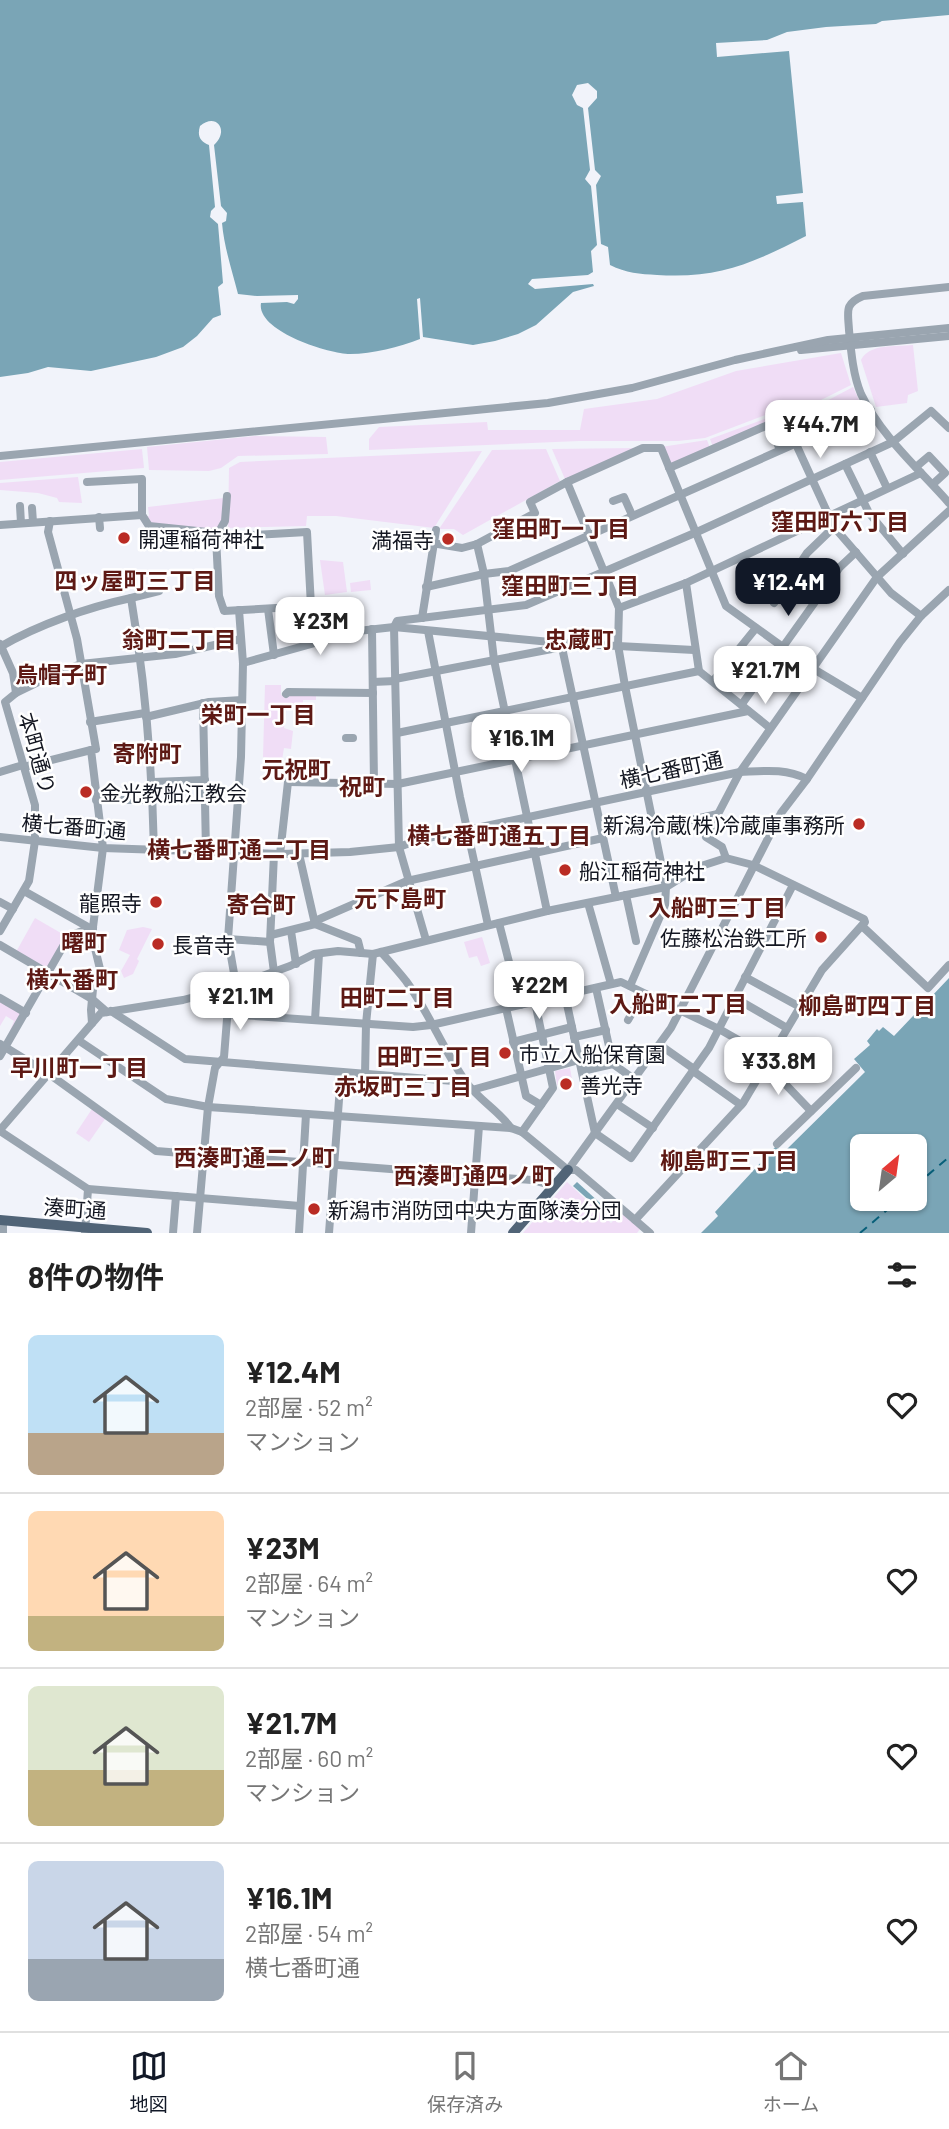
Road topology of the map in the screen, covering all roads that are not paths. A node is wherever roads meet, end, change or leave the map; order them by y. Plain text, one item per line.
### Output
1 (949, 287) edge
2 (949, 328) edge
3 (949, 336) edge
4 (850, 342) junction
5 (871, 410) junction
6 (949, 428) edge
7 (774, 435) dead end
8 (893, 442) junction
9 (795, 443) junction
10 (780, 450) junction
11 (870, 452) junction
12 (0, 456) edge
13 (845, 464) junction
14 (669, 468) junction
15 (919, 470) junction
16 (813, 479) junction
17 (87, 482) dead end
18 (567, 482) junction
19 (933, 484) junction
20 (887, 488) junction
21 (680, 494) junction
22 (227, 496) dead end
23 (862, 499) junction
24 (613, 501) dead end
25 (949, 503) edge
26 (20, 506) dead end
27 (32, 508) dead end
28 (949, 511) edge
29 (828, 514) junction
30 (142, 515) junction
31 (632, 515) junction
32 (99, 517) junction
33 (50, 521) junction
34 (33, 522) junction
35 (21, 523) junction
36 (0, 525) edge
37 (834, 527) junction
38 (100, 528) dead end
39 (436, 530) dead end
40 (697, 532) junction
41 (589, 534) junction
42 (216, 535) junction
43 (432, 543) junction
44 (477, 544) junction
45 (856, 552) junction
46 (903, 554) junction
47 (713, 569) junction
48 (604, 573) junction
49 (484, 574) junction
50 (877, 577) junction
51 (686, 583) junction
52 (426, 587) junction
53 (949, 590) edge
54 (159, 591) dead end
55 (131, 598) junction
56 (774, 603) dead end
57 (311, 606) junction
58 (619, 608) junction
59 (268, 609) junction
60 (488, 609) junction
61 (239, 610) junction
62 (921, 616) junction
63 (71, 617) junction
64 (422, 618) junction
65 (394, 627) junction
66 (756, 628) junction
67 (372, 629) junction
68 (428, 631) junction
69 (491, 638) junction
70 (241, 639) junction
71 (320, 641) junction
72 (561, 645) junction
73 (618, 645) junction
74 (0, 646) edge
75 (784, 648) junction
76 (694, 650) junction
77 (274, 655) junction
78 (140, 658) junction
79 (494, 660) junction
80 (243, 663) junction
81 (81, 664) junction
82 (812, 668) junction
83 (699, 671) junction
84 (435, 673) junction
85 (395, 680) junction
86 (713, 681) junction
87 (373, 682) junction
88 (625, 686) junction
89 (16, 693) junction
90 (373, 693) junction
91 (286, 694) dead end
92 (573, 696) junction
93 (862, 698) junction
94 (242, 700) junction
95 (203, 704) junction
96 (742, 704) junction
97 (505, 710) junction
98 (748, 711) junction
99 (146, 715) junction
100 (90, 722) junction
101 (445, 723) junction
102 (770, 728) junction
103 (397, 733) junction
104 (635, 736) junction
105 (584, 746) junction
106 (91, 750) junction
107 (516, 760) junction
108 (290, 764) dead end
109 (24, 766) junction
110 (0, 772) edge
111 (740, 772) junction
112 (455, 773) junction
113 (807, 779) junction
114 (205, 780) junction
115 (153, 782) junction
116 (288, 782) junction
117 (374, 784) junction
118 (398, 784) junction
119 (647, 792) junction
120 (96, 800) junction
121 (153, 800) junction
122 (595, 803) junction
123 (718, 814) junction
124 (526, 817) junction
125 (654, 828) junction
126 (467, 830) junction
127 (0, 836) edge
128 (603, 838) junction
129 (35, 841) junction
130 (399, 847) junction
131 (103, 848) junction
132 (154, 850) junction
133 (206, 851) junction
134 (234, 852) junction
135 (277, 854) junction
136 (299, 854) junction
137 (535, 854) junction
138 (726, 858) junction
139 (753, 865) junction
140 (475, 866) junction
141 (407, 881) junction
142 (793, 885) junction
143 (666, 887) junction
144 (23, 891) junction
145 (626, 895) junction
146 (616, 897) junction
147 (0, 902) edge
148 (588, 903) junction
149 (13, 909) junction
150 (547, 911) junction
151 (315, 922) junction
152 (499, 923) junction
153 (488, 925) junction
154 (862, 926) junction
155 (90, 927) junction
156 (0, 931) edge
157 (291, 931) junction
158 (228, 939) junction
159 (270, 939) junction
160 (425, 940) junction
161 (636, 940) dead end
162 (0, 945) edge
163 (361, 953) junction
164 (377, 953) junction
165 (318, 954) junction
166 (296, 964) junction
167 (949, 965) edge
168 (274, 972) junction
169 (48, 973) junction
170 (745, 977) junction
171 (611, 984) junction
172 (630, 986) junction
173 (232, 987) junction
174 (596, 988) junction
175 (643, 993) junction
176 (565, 995) junction
177 (0, 998) edge
178 (735, 998) junction
179 (92, 999) junction
180 (535, 1002) junction
181 (520, 1005) junction
182 (800, 1007) junction
183 (506, 1008) junction
184 (681, 1010) junction
185 (109, 1012) junction
186 (26, 1013) junction
187 (226, 1014) junction
188 (315, 1020) junction
189 (628, 1020) dead end
190 (92, 1023) junction
191 (366, 1024) junction
192 (432, 1026) junction
193 (787, 1028) junction
194 (719, 1029) junction
195 (606, 1030) junction
196 (573, 1032) junction
197 (542, 1035) junction
198 (78, 1040) junction
199 (513, 1042) junction
200 (3, 1045) edge
201 (660, 1045) junction
202 (0, 1056) edge
203 (579, 1060) junction
204 (768, 1061) junction
205 (219, 1062) junction
206 (613, 1064) junction
207 (549, 1068) junction
208 (856, 1068) dead end
209 (694, 1070) junction
210 (582, 1071) junction
211 (341, 1073) junction
212 (49, 1074) junction
213 (365, 1075) junction
214 (522, 1076) junction
215 (634, 1079) junction
216 (469, 1086) junction
217 (617, 1104) junction
218 (541, 1105) junction
219 (741, 1105) junction
220 (208, 1107) junction
221 (811, 1111) junction
222 (306, 1114) junction
223 (337, 1117) junction
224 (479, 1126) junction
225 (511, 1128) junction
226 (653, 1128) junction
227 (0, 1130) edge
228 (522, 1132) junction
229 (595, 1133) junction
230 (776, 1144) dead end
231 (202, 1155) junction
232 (303, 1164) junction
233 (334, 1166) junction
234 (568, 1170) junction
235 (474, 1176) junction
236 (554, 1186) junction
237 (88, 1189) junction
238 (176, 1196) junction
239 (199, 1198) junction
240 (300, 1206) junction
241 (635, 1220) junction
242 (2, 1225) edge
243 (86, 1231) edge
244 (140, 1233) edge
245 (147, 1233) edge
246 (173, 1233) edge
247 (197, 1233) edge
248 (299, 1233) edge
249 (330, 1233) edge
250 (471, 1233) edge
251 (513, 1233) edge
252 (650, 1233) edge

1 - 4 street
2 - 4 street
3 - 4 street
4 - 5 street
4 - 12 street
5 - 8 street
5 - 9 street
6 - 8 street
7 - 10 street
8 - 11 street
8 - 15 street
9 - 10 street
9 - 14 street
9 - 16 street
10 - 21 street
11 - 13 street
11 - 20 street
13 - 16 street
13 - 23 street
14 - 18 street
14 - 21 street
15 - 19 street
15 - 19 street
15 - 20 street
16 - 29 street
16 - 40 street
17 - 30 street
18 - 41 street
18 - 44 street
19 - 25 street
20 - 23 street
21 - 31 street
21 - 40 street
22 - 42 street
23 - 29 street
23 - 46 street
24 - 31 street
26 - 35 street
27 - 34 street
28 - 46 street
29 - 37 street
29 - 47 street
30 - 32 street
30 - 42 street
31 - 41 street
32 - 33 street
32 - 38 street
33 - 34 street
33 - 63 street
34 - 35 street
35 - 36 street
37 - 45 street
37 - 56 street
39 - 43 street
40 - 47 street
40 - 48 street
41 - 48 street
41 - 49 street
42 - 57 street
42 - 61 street
43 - 44 street
43 - 52 street
44 - 49 street
45 - 50 street
45 - 75 street
46 - 50 street
47 - 51 street
47 - 66 street
48 - 58 street
48 - 60 street
49 - 52 street
49 - 60 street
50 - 62 street
50 - 82 street
51 - 58 street
51 - 76 street
52 - 64 street
53 - 62 street
54 - 55 street
55 - 63 street
55 - 78 street
57 - 59 street
57 - 71 street
58 - 73 street
59 - 61 street
59 - 77 street
60 - 64 street
60 - 69 street
61 - 70 street
62 - 93 street
63 - 74 street
63 - 81 street
64 - 65 street
65 - 67 street
65 - 68 street
65 - 85 street
66 - 75 street
66 - 86 street
67 - 71 street
67 - 87 street
68 - 69 street
68 - 84 street
69 - 72 street
69 - 79 street
70 - 78 street
70 - 80 street
71 - 77 street
72 - 73 street
72 - 79 street
72 - 92 street
73 - 76 street
73 - 88 street
74 - 89 street
75 - 82 street
75 - 96 street
76 - 83 street
77 - 80 street
78 - 81 street
78 - 99 street
79 - 84 street
79 - 97 street
80 - 94 street
81 - 89 street
81 - 100 street
82 - 93 street
82 - 102 street
83 - 86 street
83 - 88 street
84 - 85 street
84 - 101 street
85 - 87 street
85 - 103 street
86 - 96 street
87 - 90 street
88 - 92 street
88 - 104 street
89 - 109 street, 本町通り
90 - 91 street
90 - 117 street
92 - 97 street
92 - 105 street
93 - 113 street
94 - 95 street
94 - 134 street
95 - 99 street
95 - 114 street
96 - 98 street
97 - 101 street
97 - 107 street
98 - 102 street
98 - 104 street
99 - 100 street
99 - 115 street
100 - 106 street
101 - 103 street
101 - 112 street
102 - 111 street
103 - 118 street
104 - 105 street
104 - 119 street
105 - 107 street
105 - 122 street
106 - 109 street
106 - 120 street
107 - 112 street
107 - 124 street
108 - 116 street
109 - 110 street
109 - 129 street, 本町通り
111 - 113 street, 横七番町通
111 - 119 street, 横七番町通
111 - 123 street
112 - 118 street
112 - 126 street
113 - 139 street
114 - 115 street
114 - 133 street
115 - 121 street
116 - 117 street
116 - 135 street
117 - 118 street
118 - 130 street
119 - 122 street, 横七番町通
119 - 125 street
120 - 121 street
120 - 131 street
121 - 132 street
122 - 124 street, 横七番町通
122 - 128 street
123 - 125 street
123 - 138 street
124 - 126 street, 横七番町通
124 - 137 street
125 - 143 street
126 - 130 street, 横七番町通
126 - 140 street
127 - 129 street, 横七番町通
128 - 137 street
128 - 146 street
129 - 131 street, 横七番町通
129 - 144 street, 本町通り
130 - 136 street, 横七番町通
130 - 141 street
131 - 132 street, 横七番町通
131 - 155 street
132 - 133 street, 横七番町通
133 - 134 street, 横七番町通
134 - 135 street, 横七番町通
134 - 158 street
135 - 136 street, 横七番町通
135 - 159 street
136 - 151 street
137 - 140 street
137 - 150 street
138 - 139 street
138 - 143 street
139 - 142 street
139 - 184 street
140 - 141 street
140 - 153 street
141 - 151 street
141 - 160 street
142 - 154 street
142 - 170 street
143 - 145 street
143 - 172 street
144 - 149 street, 本町通り
144 - 155 street
145 - 146 street
145 - 161 street
146 - 148 street
147 - 149 street
148 - 150 street
148 - 171 street
149 - 156 street, 本町通り
150 - 152 street
151 - 157 street
151 - 163 street
152 - 153 street
152 - 181 street
153 - 160 street
154 - 167 street
154 - 182 street
155 - 169 street
155 - 179 street
157 - 159 street
157 - 166 street
158 - 159 street
158 - 173 street
159 - 168 street
160 - 164 street
162 - 169 street
163 - 164 street
163 - 165 street
164 - 191 street
164 - 192 street
165 - 166 street
165 - 188 street
166 - 168 street
168 - 173 street
169 - 179 street
169 - 186 street
170 - 178 street
170 - 182 street
171 - 172 street
171 - 174 street
172 - 175 street
173 - 185 street
173 - 187 street
174 - 176 street
174 - 195 street
175 - 184 street
175 - 189 street
176 - 180 street
176 - 196 street
177 - 186 street
178 - 193 street
178 - 194 street
179 - 185 street
179 - 190 street
180 - 181 street
180 - 197 street
181 - 183 street
182 - 193 street
183 - 192 street
183 - 199 street
184 - 194 street
184 - 201 street
185 - 190 street
185 - 205 street
186 - 200 street
187 - 188 street
187 - 205 street
188 - 191 street
190 - 198 street
191 - 192 street
191 - 213 street
192 - 216 street
193 - 204 street
194 - 204 street
194 - 209 street
195 - 196 street
195 - 206 street
196 - 197 street
196 - 203 street
197 - 199 street
197 - 207 street
198 - 212 street
198 - 220 street
199 - 214 street
200 - 202 street
200 - 212 street
201 - 209 street
201 - 215 street
203 - 207 street
203 - 210 street
204 - 219 street
204 - 221 street
205 - 211 street
205 - 220 street
206 - 210 street
206 - 215 street
207 - 214 street
207 - 218 street
208 - 221 street
209 - 219 street
209 - 226 street
210 - 229 street
211 - 213 street
211 - 223 street
212 - 227 street
212 - 231 street
213 - 216 street
214 - 216 street
214 - 218 street
215 - 217 street
216 - 225 street
217 - 226 street
217 - 229 street
218 - 228 street
219 - 241 street
220 - 222 street
220 - 231 street
221 - 230 street
222 - 223 street
222 - 232 street
223 - 224 street
223 - 233 street
224 - 225 street
224 - 235 street
225 - 228 street
226 - 229 street
227 - 237 street
228 - 234 street
229 - 234 street
231 - 232 street
231 - 239 street
232 - 233 street
232 - 240 street
233 - 235 street
233 - 249 street
234 - 236 main road
234 - 241 street
235 - 236 street
235 - 250 street
236 - 251 main road
237 - 238 street
237 - 243 street
238 - 239 street
238 - 246 street
239 - 240 street
239 - 247 street
240 - 248 street
241 - 252 street
242 - 243 main road, 湊町通
243 - 244 main road, 湊町通
244 - 245 main road, 湊町通

